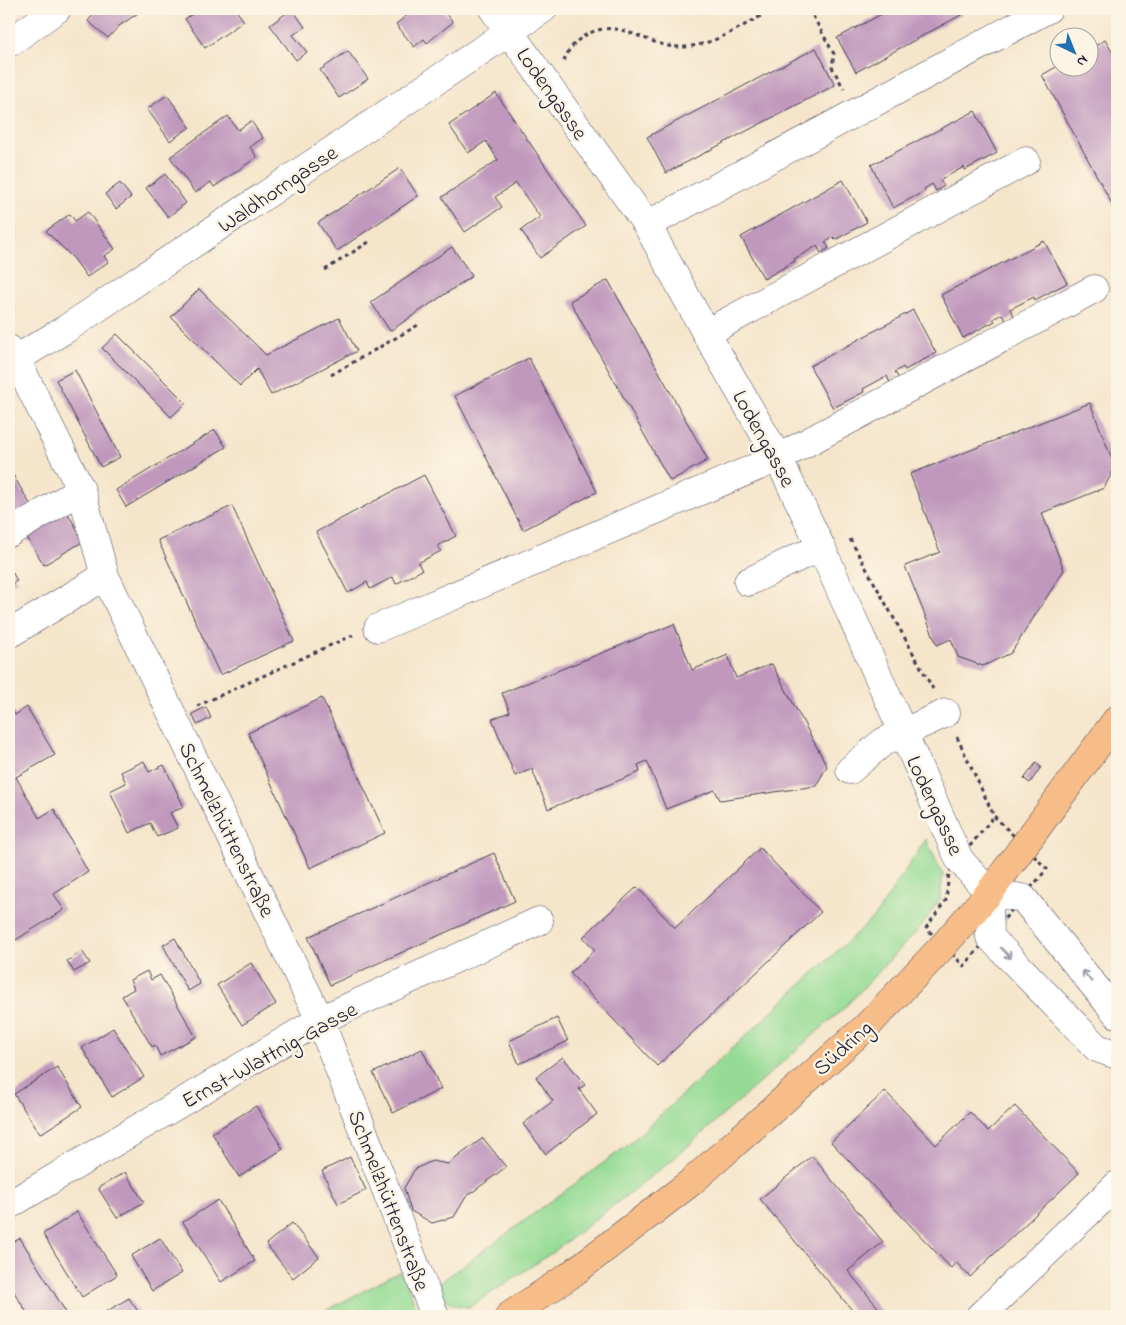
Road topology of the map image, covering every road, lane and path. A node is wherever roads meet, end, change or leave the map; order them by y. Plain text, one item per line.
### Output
1 (57, 9) edge
2 (492, 9) edge
3 (543, 9) edge
4 (772, 9) edge
5 (809, 9) edge
6 (1048, 9) edge
7 (510, 32) junction
8 (9, 44) edge
9 (552, 92) junction
10 (856, 112) junction
11 (1026, 161) dead end
12 (647, 225) junction
13 (372, 240) dead end
14 (325, 270) dead end
15 (1094, 289) dead end
16 (420, 324) dead end
17 (706, 333) junction
18 (11, 357) edge
19 (331, 375) dead end
20 (778, 458) junction
21 (81, 490) junction
22 (9, 533) edge
23 (846, 533) dead end
24 (822, 549) junction
25 (105, 576) junction
26 (748, 582) dead end
27 (378, 628) joint
28 (9, 634) edge
29 (946, 714) junction
30 (174, 717) junction
31 (1117, 719) edge
32 (903, 733) junction
33 (850, 770) dead end
34 (994, 816) dead end
35 (989, 893) junction
36 (539, 921) dead end
37 (1117, 1014) edge
38 (320, 1020) junction
39 (1117, 1055) edge
40 (1117, 1185) edge
41 (9, 1205) edge
42 (435, 1316) edge
43 (509, 1316) edge
44 (980, 1316) edge

1 - 8 street
2 - 7 street, Lodengasse
3 - 7 street, Waldhorngasse
4 - 9 path
5 - 10 path
6 - 10 street
7 - 9 street, Lodengasse
7 - 18 street, Waldhorngasse
9 - 12 street, Lodengasse
10 - 12 street
11 - 17 street
12 - 17 street, Lodengasse
13 - 14 path
15 - 20 street
16 - 19 path
17 - 20 street, Lodengasse
18 - 21 street, Schmelzhüttenstraße
20 - 24 street, Lodengasse
20 - 27 street
21 - 22 street
21 - 25 street, Schmelzhüttenstraße
23 - 29 path
24 - 26 street
24 - 32 street, Lodengasse
25 - 28 street
25 - 30 street, Schmelzhüttenstraße
27 - 30 path
29 - 32 street
29 - 34 path
30 - 38 street, Schmelzhüttenstraße
31 - 35 main road, Südring
32 - 33 street
32 - 35 street, Lodengasse
37 -> 35 street
35 -> 39 street
35 - 43 main road, Südring
36 - 38 street, Ernst-Wlattnig-Gasse
38 - 41 street, Ernst-Wlattnig-Gasse
38 - 42 street, Schmelzhüttenstraße
40 - 44 street

